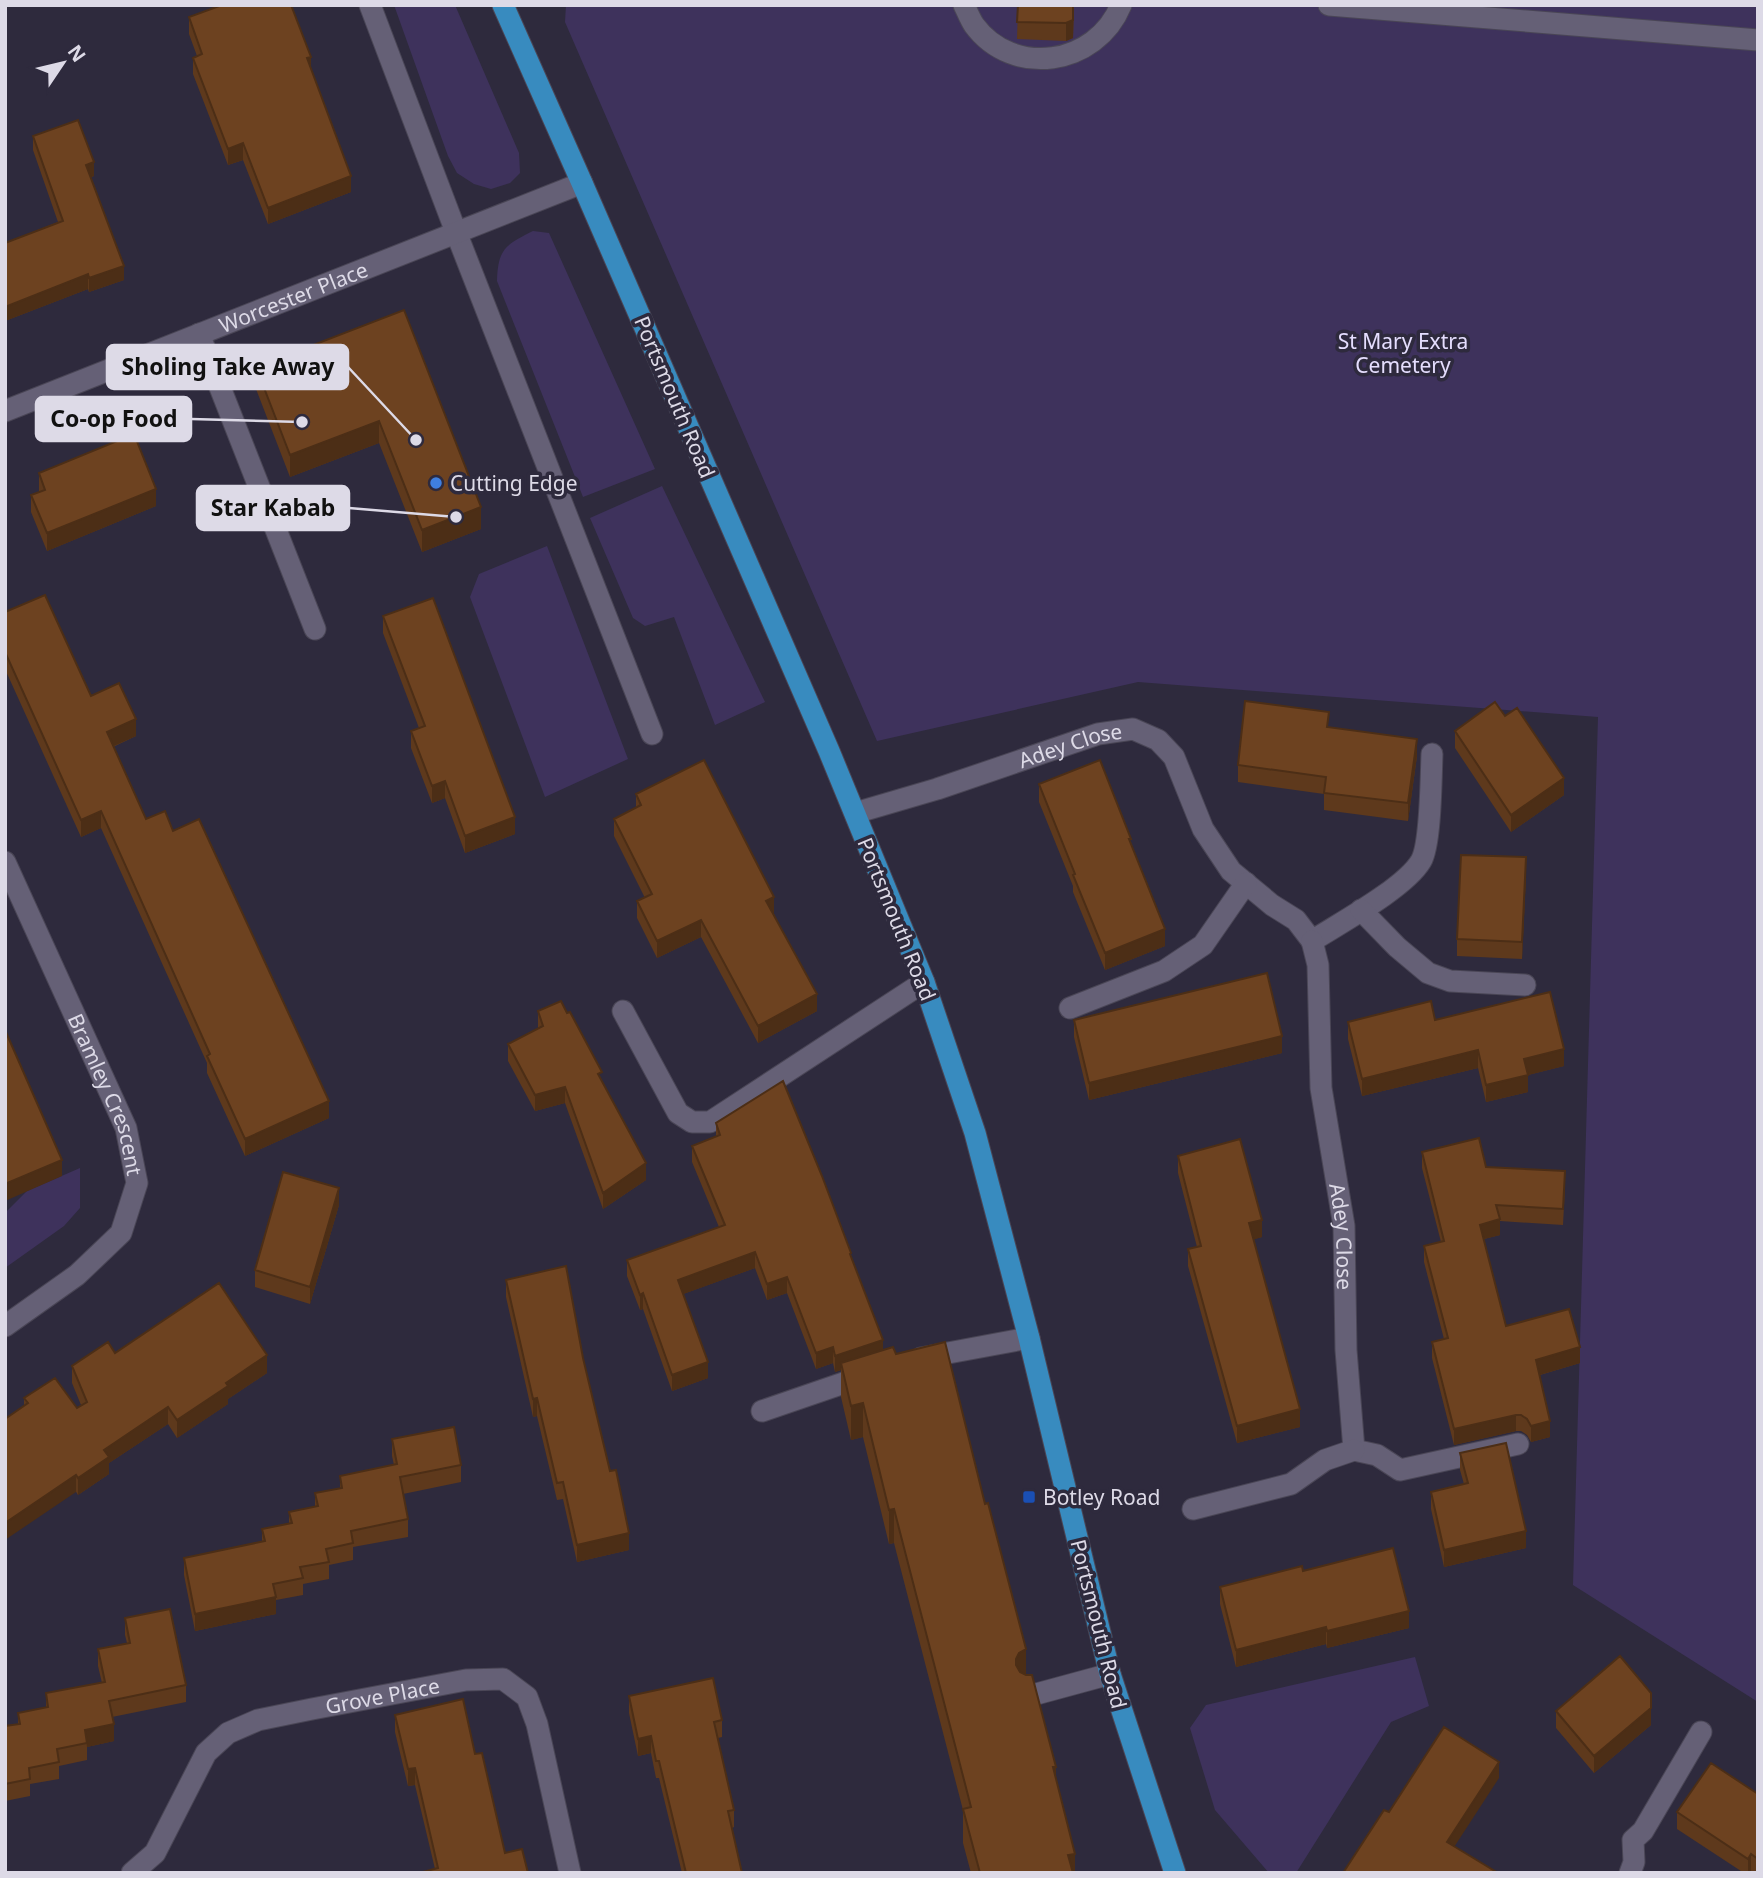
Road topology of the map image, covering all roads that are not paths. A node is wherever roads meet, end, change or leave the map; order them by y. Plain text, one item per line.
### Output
1 (370, 5) edge
2 (503, 5) edge
3 (964, 5) edge
4 (1121, 5) edge
5 (1329, 5) edge
6 (1758, 40) edge
7 (582, 183) junction
8 (456, 232) junction
9 (199, 334) junction
10 (5, 411) edge
11 (315, 629) dead end
12 (652, 734) dead end
13 (1432, 754) dead end
14 (855, 813) junction
15 (5, 862) edge
16 (1246, 883) junction
17 (1361, 911) junction
18 (1312, 941) junction
19 (924, 982) junction
20 (1525, 985) dead end
21 (1070, 1008) dead end
22 (623, 1011) dead end
23 (5, 1326) edge
24 (1029, 1338) junction
25 (761, 1411) dead end
26 (1518, 1444) dead end
27 (1354, 1450) junction
28 (1193, 1509) dead end
29 (1110, 1674) junction
30 (1029, 1696) edge
31 (1701, 1732) dead end
32 (132, 1873) edge
33 (570, 1873) edge
34 (1175, 1873) edge
35 (1630, 1873) edge

1 - 8 street
2 - 7 main road, Portsmouth Road
3 - 4 street
5 - 6 street
7 - 8 street, Worcester Place
7 - 14 main road, Portsmouth Road
8 - 9 street, Worcester Place
8 - 12 street
9 - 10 street, Worcester Place
9 - 11 street
13 - 17 street
14 - 16 street, Adey Close
14 - 19 main road, Portsmouth Road
15 - 23 street, Bramley Crescent
16 - 18 street, Adey Close
16 - 21 street
17 - 18 street
17 - 20 street
18 - 27 street, Adey Close
19 - 22 street
19 - 24 main road, Portsmouth Road
24 - 25 street
24 - 29 main road, Portsmouth Road
26 - 27 street
27 - 28 street
29 - 30 street
29 - 34 main road, Portsmouth Road
31 - 35 street
32 - 33 street, Grove Place

